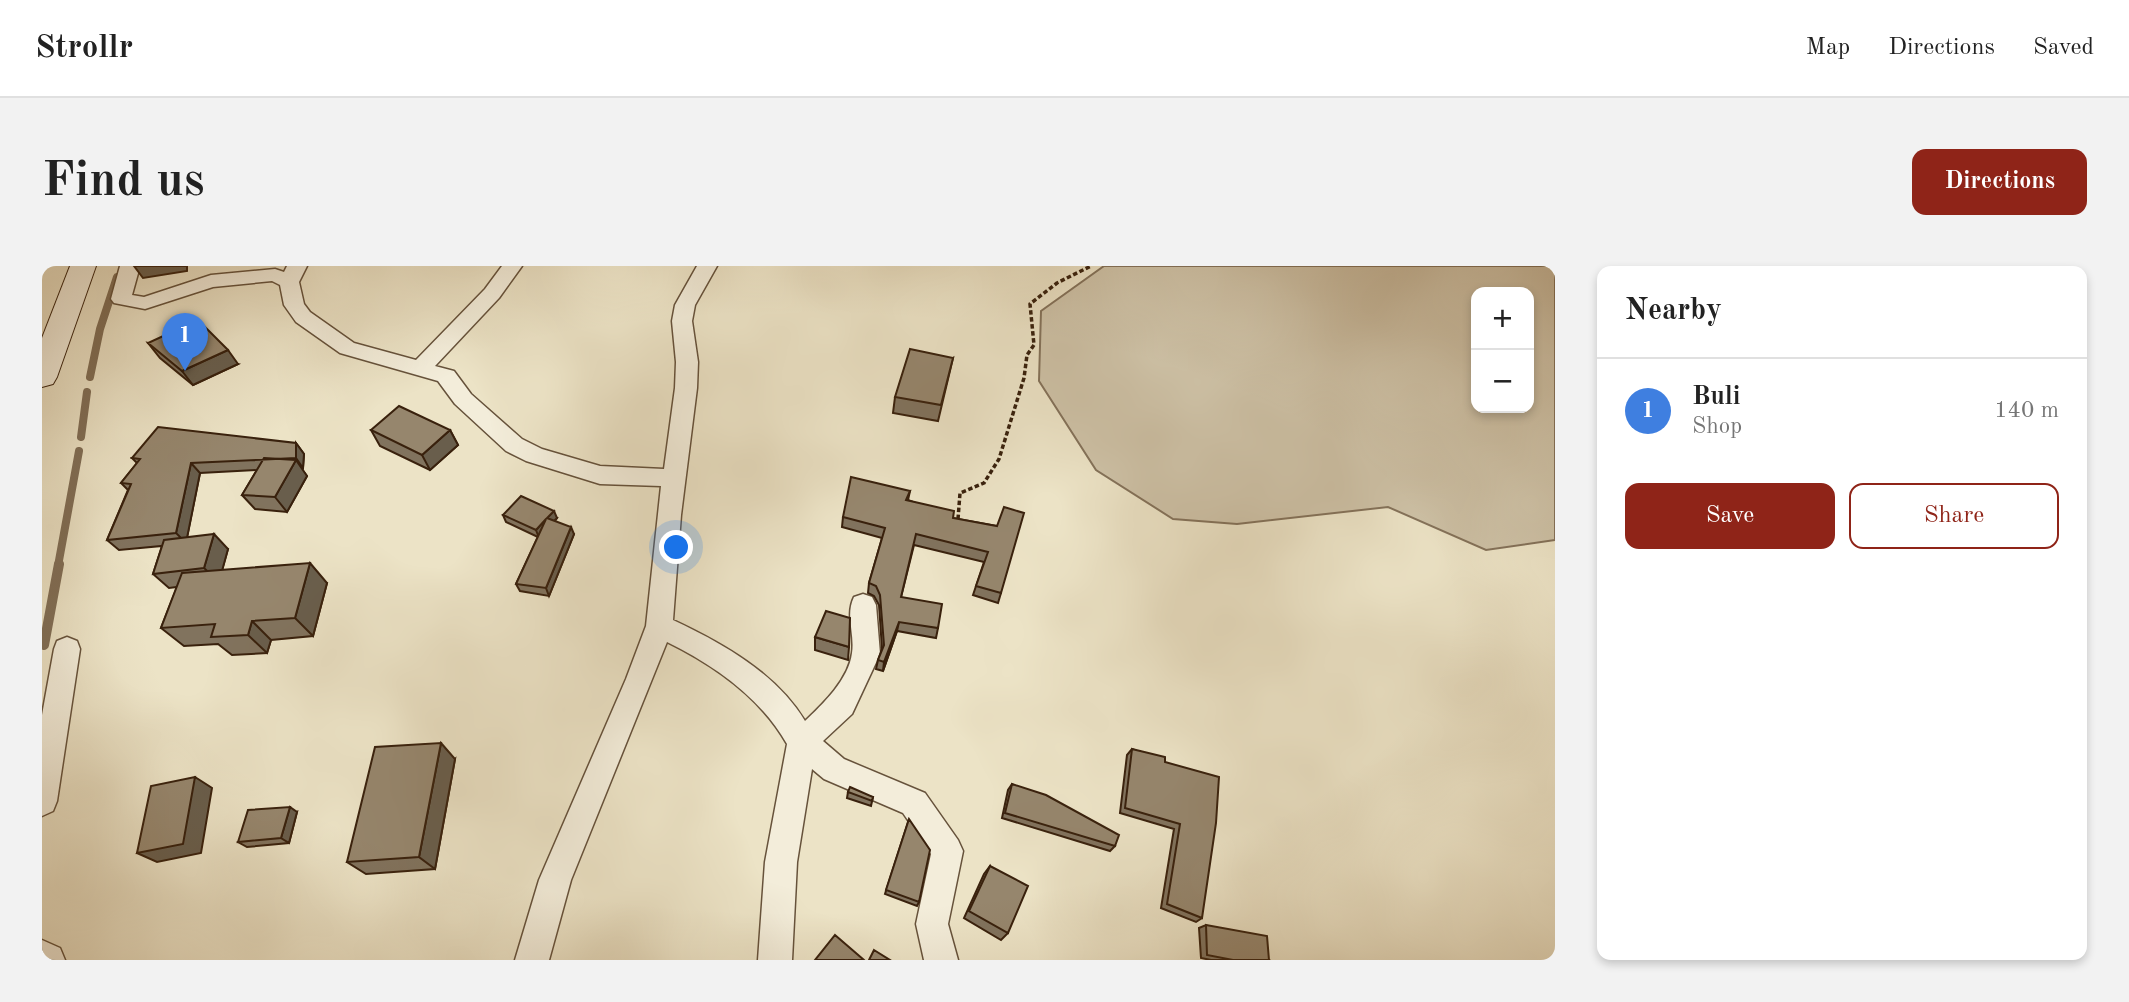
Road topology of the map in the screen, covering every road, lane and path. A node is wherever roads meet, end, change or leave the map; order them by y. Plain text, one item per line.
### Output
1 (83, 266) edge
2 (130, 266) edge
3 (512, 266) edge
4 (707, 266) edge
5 (1091, 266) edge
6 (293, 274) edge
7 (422, 368) junction
8 (42, 377) edge
9 (674, 478) junction
10 (958, 519) edge
11 (863, 605) dead end
12 (659, 626) junction
13 (67, 649) dead end
14 (802, 743) junction
15 (42, 801) edge
16 (42, 957) edge
17 (48, 960) edge
18 (532, 960) edge
19 (775, 960) edge
20 (941, 960) edge

1 - 8 main road
2 - 6 street
3 - 7 street
4 - 9 street
5 - 10 path
6 - 7 street
7 - 9 street
9 - 12 street
11 - 14 street
12 - 14 street
12 - 18 street
13 - 15 street
14 - 19 street
14 - 20 street
16 - 17 street

